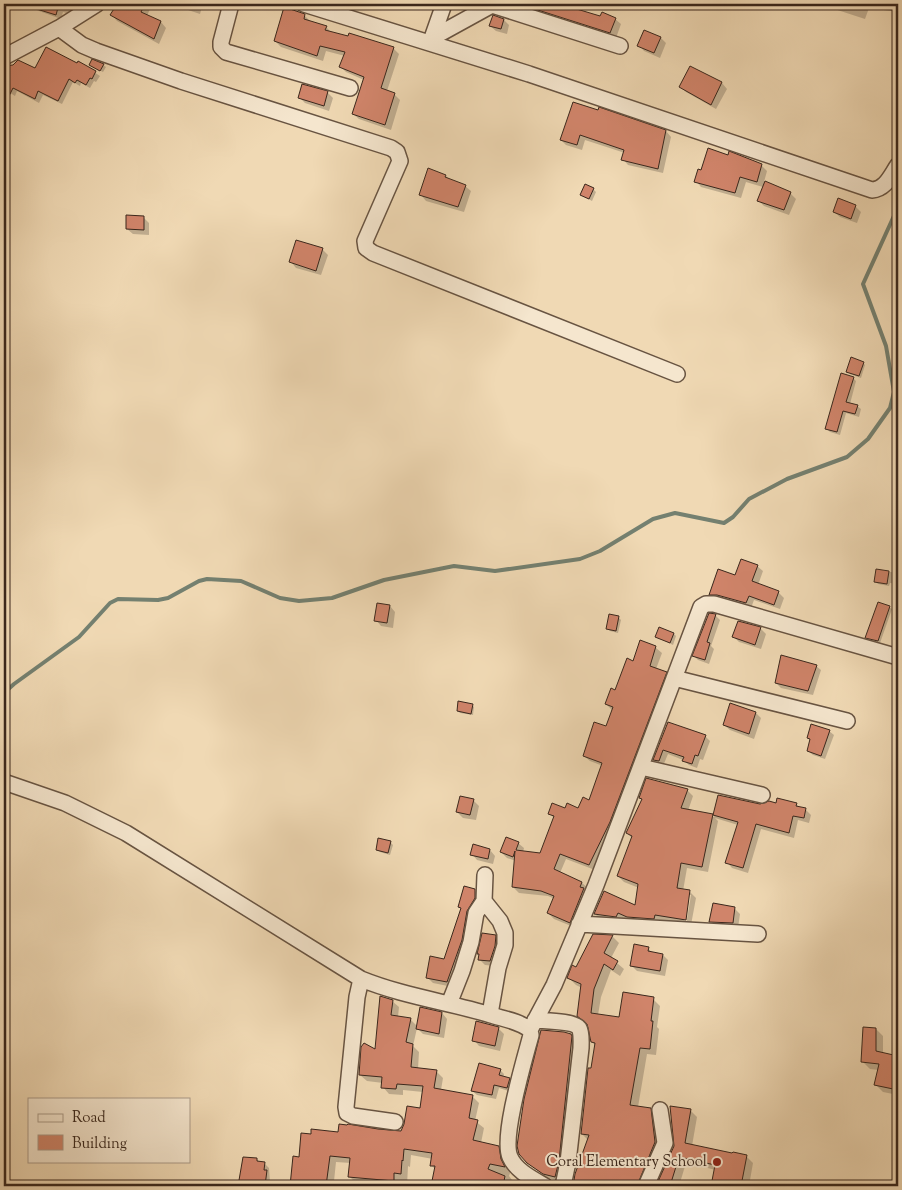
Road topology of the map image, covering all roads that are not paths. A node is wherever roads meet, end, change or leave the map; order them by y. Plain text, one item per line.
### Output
1 (231, 4) edge
2 (304, 4) edge
3 (444, 4) edge
4 (491, 4) edge
5 (91, 5) edge
6 (59, 28) junction
7 (431, 40) junction
8 (620, 46) dead end
9 (4, 57) edge
10 (350, 88) dead end
11 (898, 165) edge
12 (677, 374) dead end
13 (898, 657) edge
14 (674, 678) junction
15 (847, 721) dead end
16 (640, 767) junction
17 (4, 782) edge
18 (762, 795) dead end
19 (485, 876) dead end
20 (484, 901) junction
21 (580, 924) junction
22 (758, 934) dead end
23 (361, 979) junction
24 (449, 1004) junction
25 (490, 1014) junction
26 (532, 1025) junction
27 (660, 1110) dead end
28 (395, 1122) dead end
29 (545, 1186) edge
30 (563, 1186) edge
31 (646, 1186) edge

1 - 10 street
2 - 7 street
3 - 7 street
4 - 7 street
4 - 8 street
5 - 6 street
6 - 9 street
6 - 12 street
7 - 11 street
13 - 14 street
14 - 15 street
14 - 16 street
16 - 18 street
16 - 21 street
17 - 23 street
19 - 20 street
20 - 24 street
20 - 25 street
21 - 22 street
21 - 26 street
23 - 24 street
23 - 28 street
24 - 25 street
25 - 26 street
26 - 29 street
26 - 30 street
27 - 31 street

